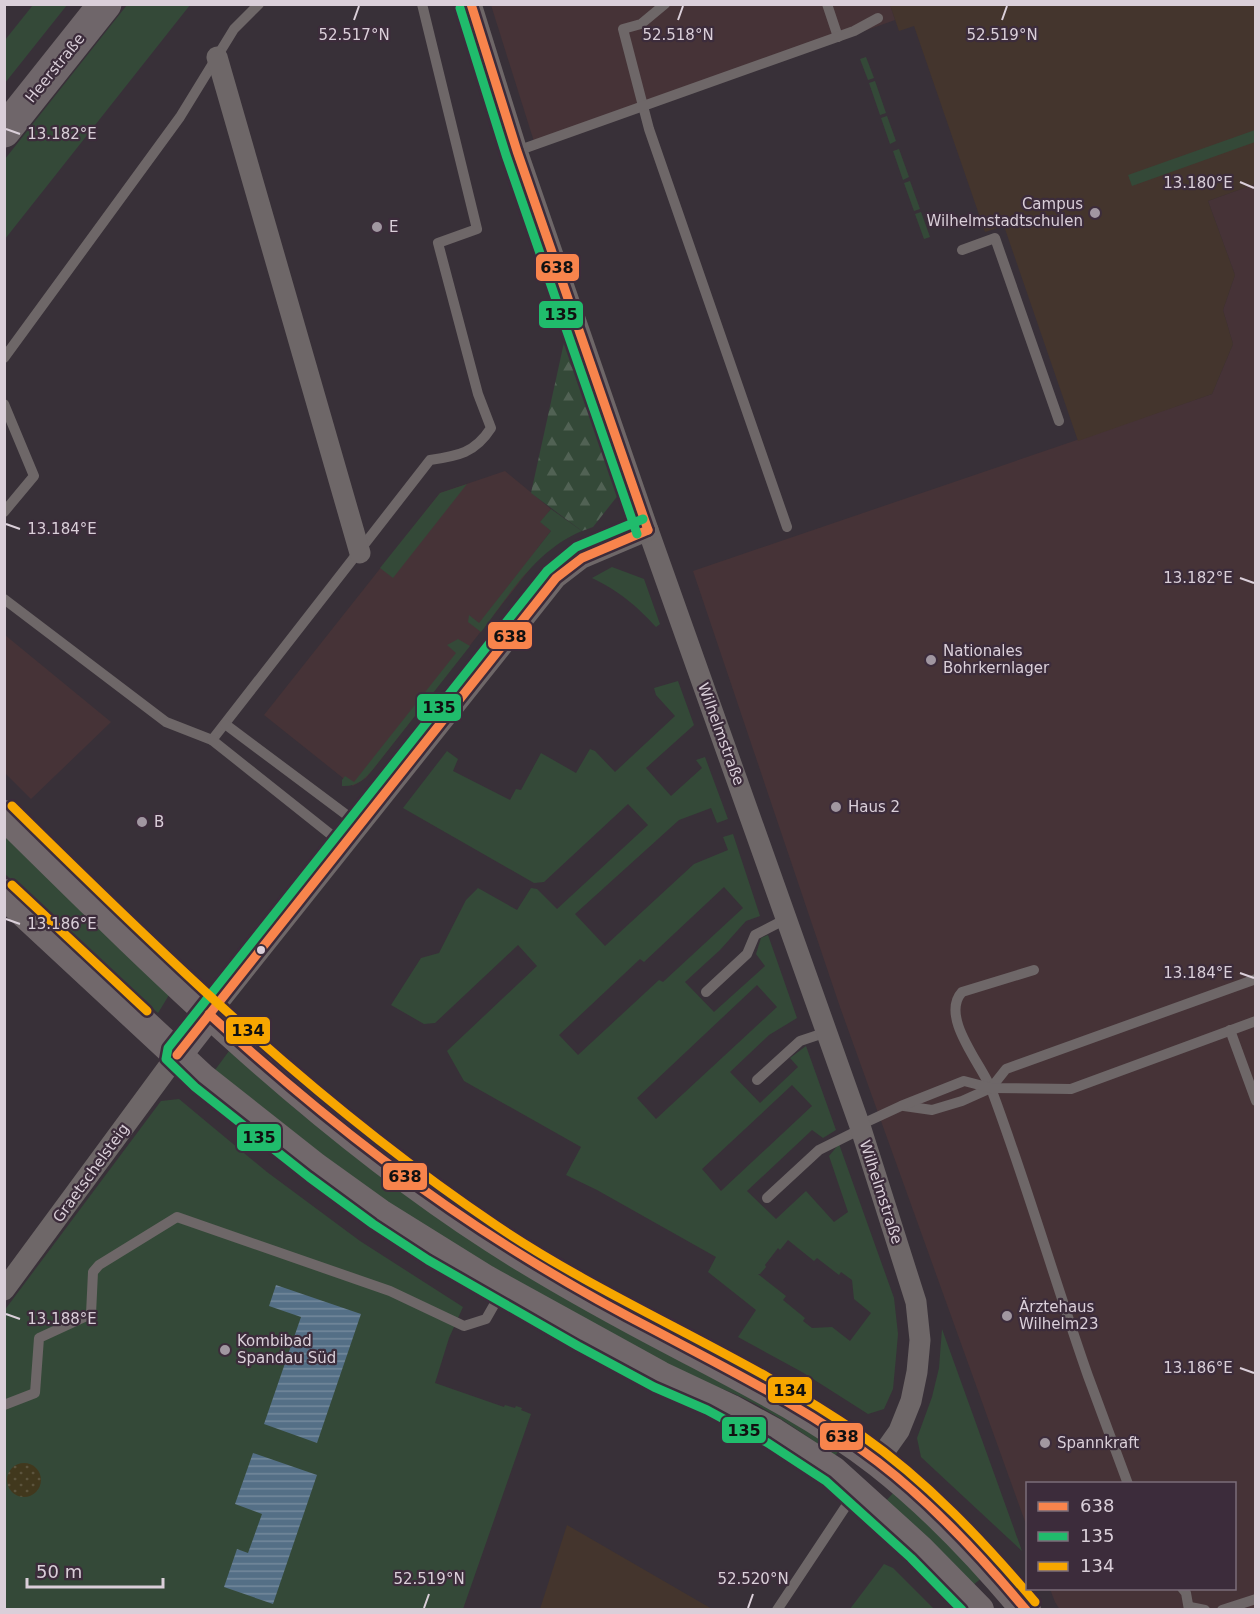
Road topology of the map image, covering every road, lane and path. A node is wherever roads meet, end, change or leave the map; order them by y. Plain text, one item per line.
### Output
1 (105, 4) edge
2 (259, 4) edge
3 (422, 4) edge
4 (471, 4) edge
5 (665, 4) edge
6 (827, 4) edge
7 (878, 18) dead end
8 (838, 37) junction
9 (217, 57) junction
10 (641, 106) junction
11 (4, 131) edge
12 (517, 152) junction
13 (962, 250) dead end
14 (4, 358) edge
15 (4, 404) edge
16 (1059, 421) dead end
17 (4, 512) edge
18 (787, 527) dead end
19 (648, 530) junction
20 (360, 552) junction
21 (4, 598) edge
22 (225, 724) junction
23 (212, 740) junction
24 (4, 815) edge
25 (360, 825) junction
26 (344, 845) junction
27 (4, 894) edge
28 (786, 919) junction
29 (1034, 970) dead end
30 (1256, 979) edge
31 (706, 992) dead end
32 (209, 1014) junction
33 (1256, 1022) edge
34 (1230, 1030) junction
35 (827, 1032) junction
36 (177, 1055) junction
37 (757, 1080) dead end
38 (991, 1088) junction
39 (1256, 1101) edge
40 (901, 1106) junction
41 (861, 1127) junction
42 (767, 1198) dead end
43 (4, 1290) edge
44 (503, 1290) junction
45 (4, 1405) edge
46 (877, 1462) junction
47 (1127, 1482) edge
48 (856, 1492) junction
49 (999, 1577) junction
50 (1184, 1590) edge
51 (1256, 1599) edge
52 (975, 1605) edge
53 (1190, 1608) edge
54 (777, 1610) edge
55 (1026, 1610) edge
56 (1205, 1610) edge
57 (1222, 1610) edge

1 - 11 main road, Heerstraße
2 - 9 lane
3 - 20 lane
4 - 12 street, Wilhelmstraße
5 - 10 lane
6 - 8 lane
7 - 8 lane
8 - 10 lane
9 - 14 lane
9 - 20 street
10 - 12 lane
10 - 18 lane
12 - 19 street, Wilhelmstraße
13 - 16 lane
15 - 17 lane
19 - 25 street
19 - 28 street, Wilhelmstraße
20 - 22 lane
21 - 23 lane
22 - 23 lane
22 - 25 lane
23 - 26 lane
24 - 32 main road
25 - 26 street
26 - 32 street
27 - 36 main road
28 - 31 lane
28 - 35 street, Wilhelmstraße
29 - 38 lane
30 - 38 lane
32 - 36 main road
32 - 46 main road
33 - 34 lane
34 - 38 lane
34 - 39 lane
35 - 37 lane
35 - 41 street, Wilhelmstraße
36 - 43 street, Graetschelsteig
36 - 44 main road
38 - 40 lane
38 - 40 lane
38 - 47 lane
40 - 41 lane
41 - 42 lane
41 - 46 street, Wilhelmstraße
44 - 45 lane
44 - 48 main road
46 - 48 main road, Wilhelmstraße
46 - 49 main road
48 - 52 main road
48 - 54 lane
49 - 52 main road
49 - 55 main road
50 - 53 lane
51 - 57 lane
53 - 56 lane

